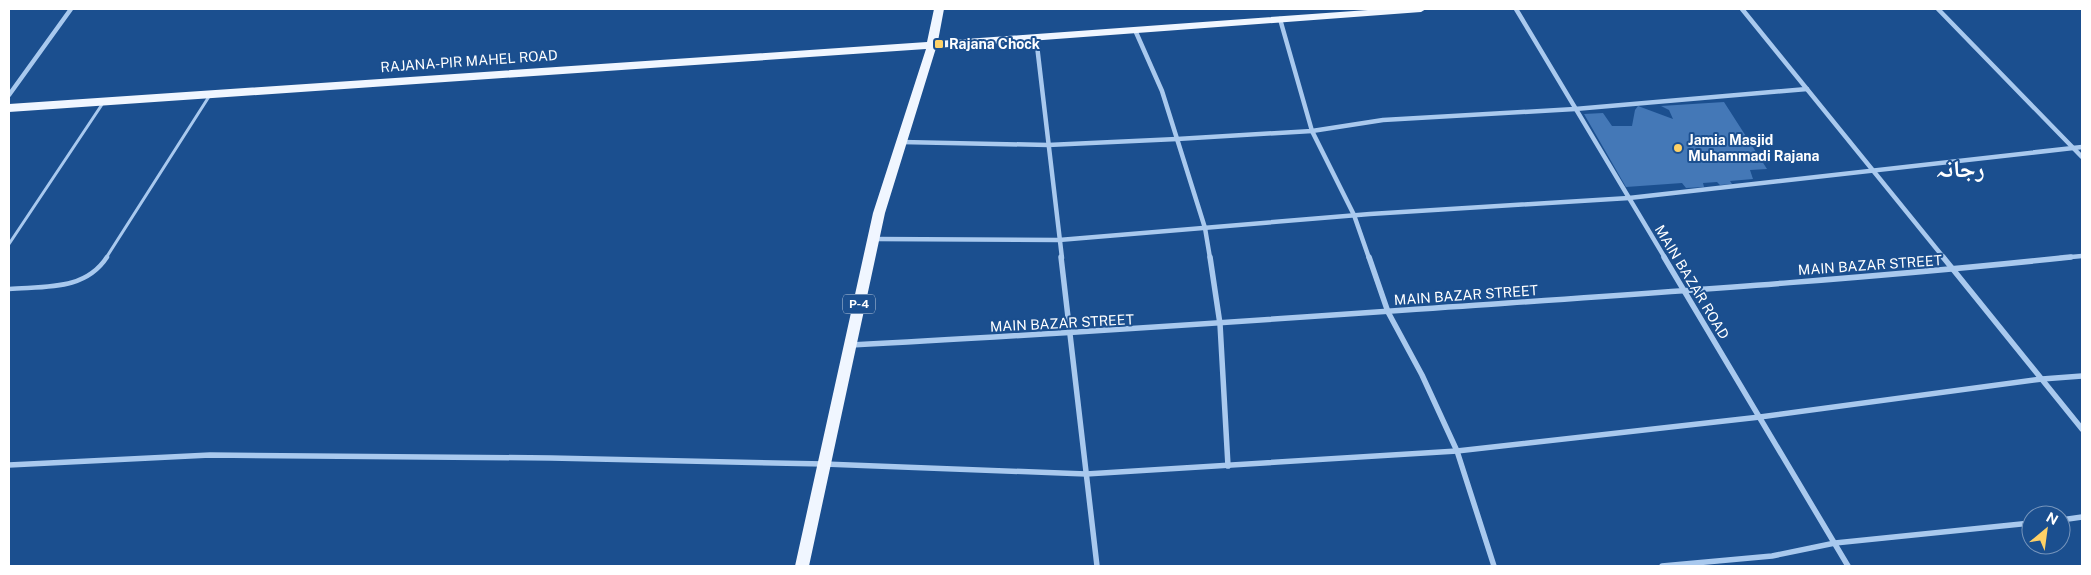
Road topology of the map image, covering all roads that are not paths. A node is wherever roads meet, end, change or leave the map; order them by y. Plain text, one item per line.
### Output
1 (71, 9) edge
2 (939, 9) edge
3 (1421, 9) edge
4 (1516, 9) edge
5 (1742, 9) edge
6 (1938, 9) edge
7 (1280, 19) junction
8 (1135, 30) junction
9 (1036, 37) junction
10 (932, 45) junction
11 (1807, 89) junction
12 (210, 94) junction
13 (9, 96) edge
14 (104, 101) junction
15 (9, 108) edge
16 (1575, 109) junction
17 (1312, 131) junction
18 (1178, 139) junction
19 (902, 142) junction
20 (1048, 145) junction
21 (2082, 147) edge
22 (2073, 148) junction
23 (2082, 157) edge
24 (1873, 170) junction
25 (1629, 198) junction
26 (1354, 215) junction
27 (1205, 228) junction
28 (874, 238) junction
29 (1059, 240) junction
30 (9, 244) edge
31 (2082, 256) edge
32 (1954, 270) junction
33 (9, 289) edge
34 (1684, 291) junction
35 (1388, 312) junction
36 (1220, 324) junction
37 (1071, 334) junction
38 (850, 345) junction
39 (2082, 376) edge
40 (2042, 379) junction
41 (1760, 417) junction
42 (2082, 429) edge
43 (1457, 451) junction
44 (824, 464) junction
45 (9, 465) edge
46 (1228, 466) junction
47 (1086, 474) junction
48 (2021, 524) edge
49 (1834, 543) junction
50 (802, 566) edge
51 (1097, 566) edge
52 (1494, 566) edge
53 (1662, 566) edge
54 (1848, 566) edge

1 - 13 street
2 - 10 main road, P-4
3 - 7 main road, RAJANA-PIR MAHEL ROAD
4 - 16 street, MAIN BAZAR ROAD
5 - 11 street
6 - 22 street
7 - 8 main road, RAJANA-PIR MAHEL ROAD
7 - 17 street
8 - 9 main road, RAJANA-PIR MAHEL ROAD
8 - 18 street
9 - 10 main road, RAJANA-PIR MAHEL ROAD
9 - 20 street
10 - 12 main road, RAJANA-PIR MAHEL ROAD
10 - 19 main road, P-4
11 - 16 street
11 - 24 street
12 - 14 main road, RAJANA-PIR MAHEL ROAD
12 - 33 lane
14 - 15 main road, RAJANA-PIR MAHEL ROAD
14 - 30 lane
16 - 17 street
16 - 25 street, MAIN BAZAR ROAD
17 - 18 street
17 - 26 street
18 - 20 street
18 - 27 street
19 - 20 street
19 - 28 main road, P-4
20 - 29 street
21 - 22 street
22 - 23 street
22 - 24 street
24 - 25 street
24 - 32 street
25 - 26 street
25 - 34 street, MAIN BAZAR ROAD
26 - 27 street
26 - 35 street
27 - 29 street
27 - 36 street
28 - 29 street
28 - 38 main road, P-4
29 - 37 street
31 - 32 street, MAIN BAZAR STREET
32 - 34 street, MAIN BAZAR STREET
32 - 40 street
34 - 35 street, MAIN BAZAR STREET
34 - 41 street, MAIN BAZAR ROAD
35 - 36 street, MAIN BAZAR STREET
35 - 43 street
36 - 37 street, MAIN BAZAR STREET
36 - 46 street
37 - 38 street, MAIN BAZAR STREET
37 - 47 street
38 - 44 main road, P-4
39 - 40 street
40 - 41 street
40 - 42 street
41 - 43 street
41 - 49 street, MAIN BAZAR ROAD
43 - 46 street
43 - 52 street
44 - 45 street
44 - 47 street
44 - 50 main road, P-4
46 - 47 street
47 - 51 street
48 - 49 street
49 - 53 street
49 - 54 street, MAIN BAZAR ROAD

